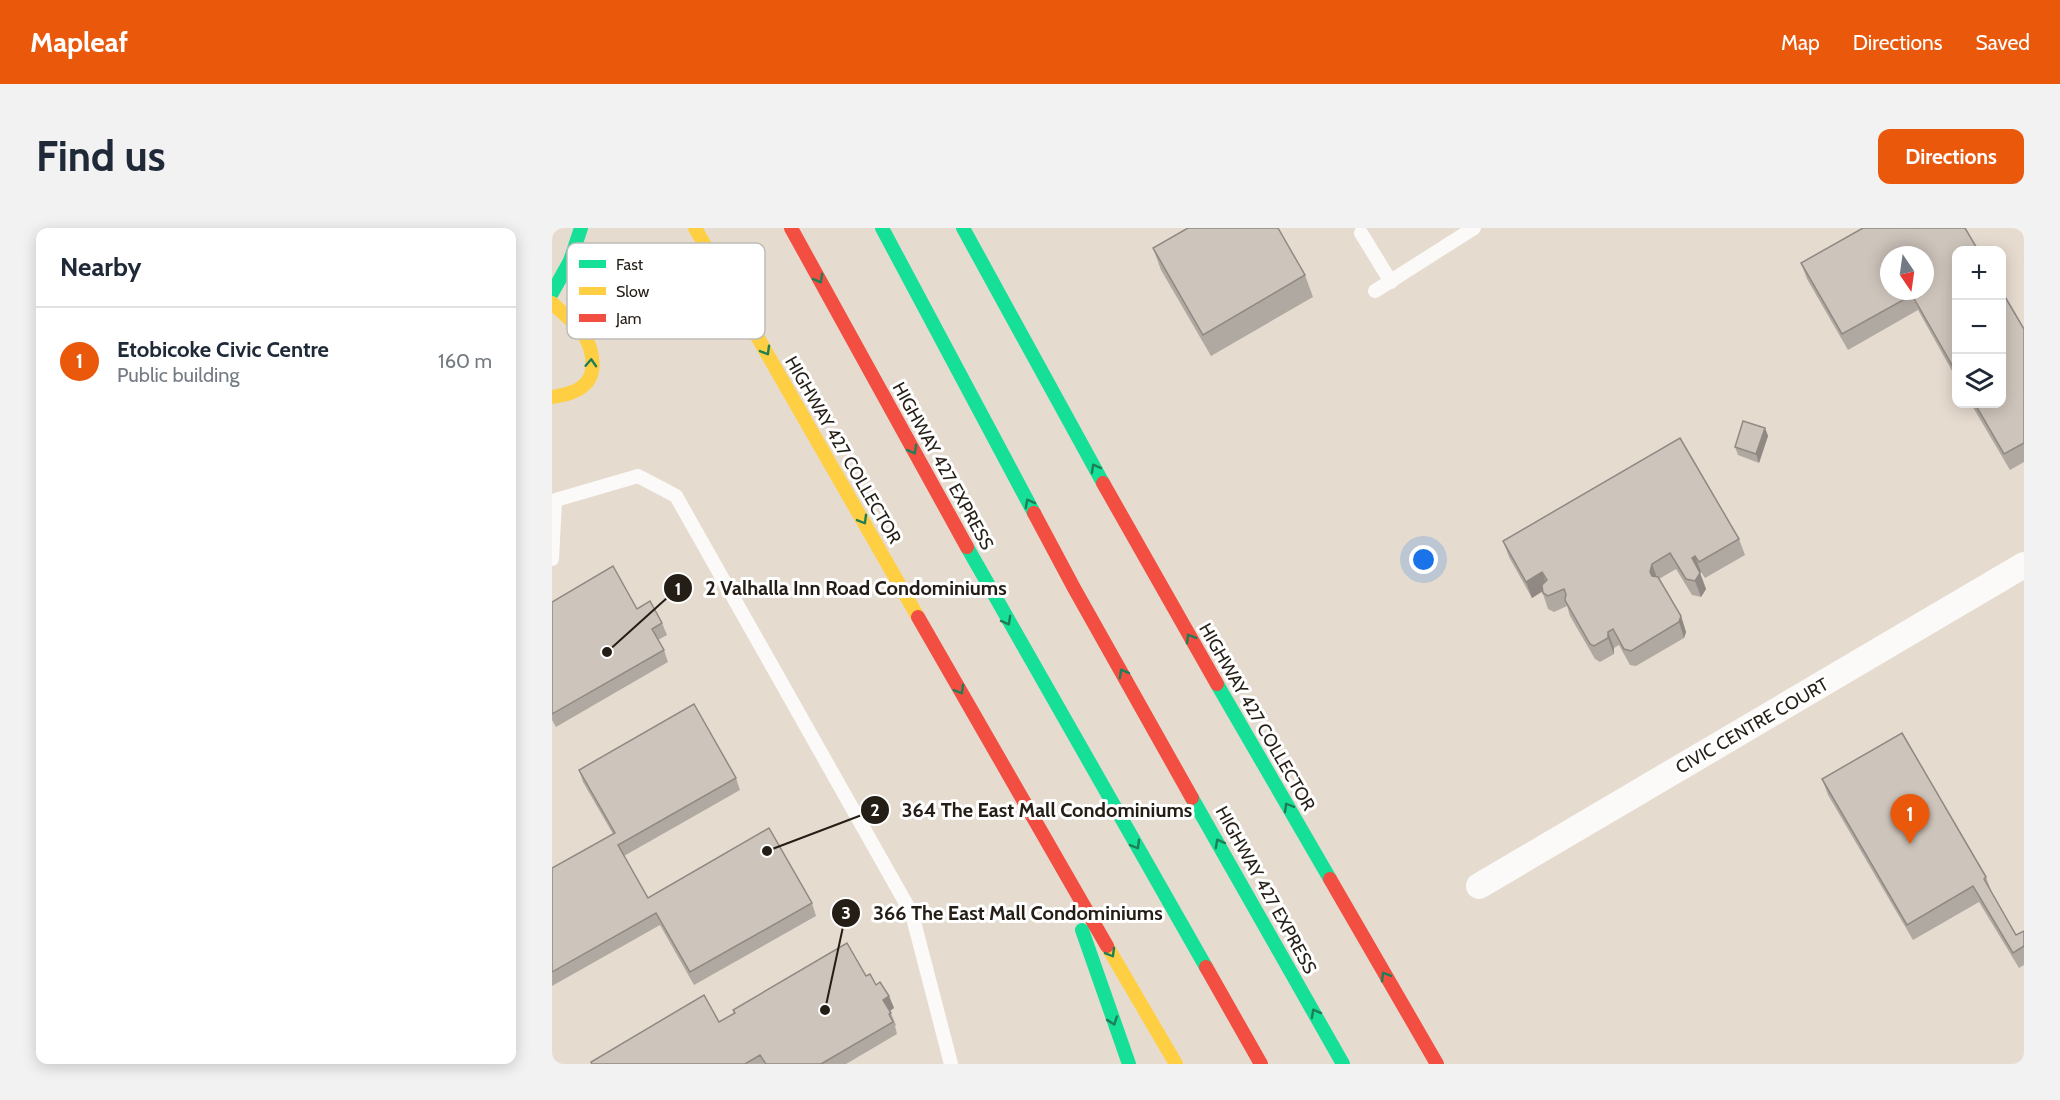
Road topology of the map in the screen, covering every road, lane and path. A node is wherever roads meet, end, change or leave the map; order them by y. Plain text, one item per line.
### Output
1 (582, 228) edge
2 (695, 228) edge
3 (791, 228) edge
4 (882, 228) edge
5 (963, 228) edge
6 (1474, 228) edge
7 (1361, 233) dead end
8 (577, 243) edge
9 (704, 243) edge
10 (567, 266) edge
11 (1391, 282) junction
12 (1374, 291) dead end
13 (552, 293) edge
14 (552, 303) edge
15 (567, 316) edge
16 (586, 339) edge
17 (759, 339) edge
18 (552, 397) edge
19 (553, 501) edge
20 (552, 559) edge
21 (2024, 566) edge
22 (1060, 866) junction
23 (1479, 886) dead end
24 (1415, 1026) junction
25 (951, 1064) edge
26 (1129, 1064) edge
27 (1176, 1064) edge
28 (1261, 1064) edge
29 (1343, 1064) edge
30 (1437, 1064) edge
31 (1442, 1064) edge

1 - 8 main road
2 -> 9 main road, HIGHWAY 427 COLLECTOR
3 -> 28 main road, HIGHWAY 427 EXPRESS
29 -> 4 main road, HIGHWAY 427 EXPRESS
24 -> 5 main road, HIGHWAY 427 COLLECTOR
6 - 11 lane
7 - 11 lane
10 - 13 main road
11 - 12 lane
15 -> 14 main road
18 -> 16 main road
17 -> 22 main road, HIGHWAY 427 COLLECTOR
19 - 20 lane
19 - 25 lane
21 - 23 street, CIVIC CENTRE COURT
22 -> 26 main road
22 -> 27 main road, HIGHWAY 427 COLLECTOR
24 - 30 main road, HIGHWAY 427 COLLECTOR
24 - 31 main road

